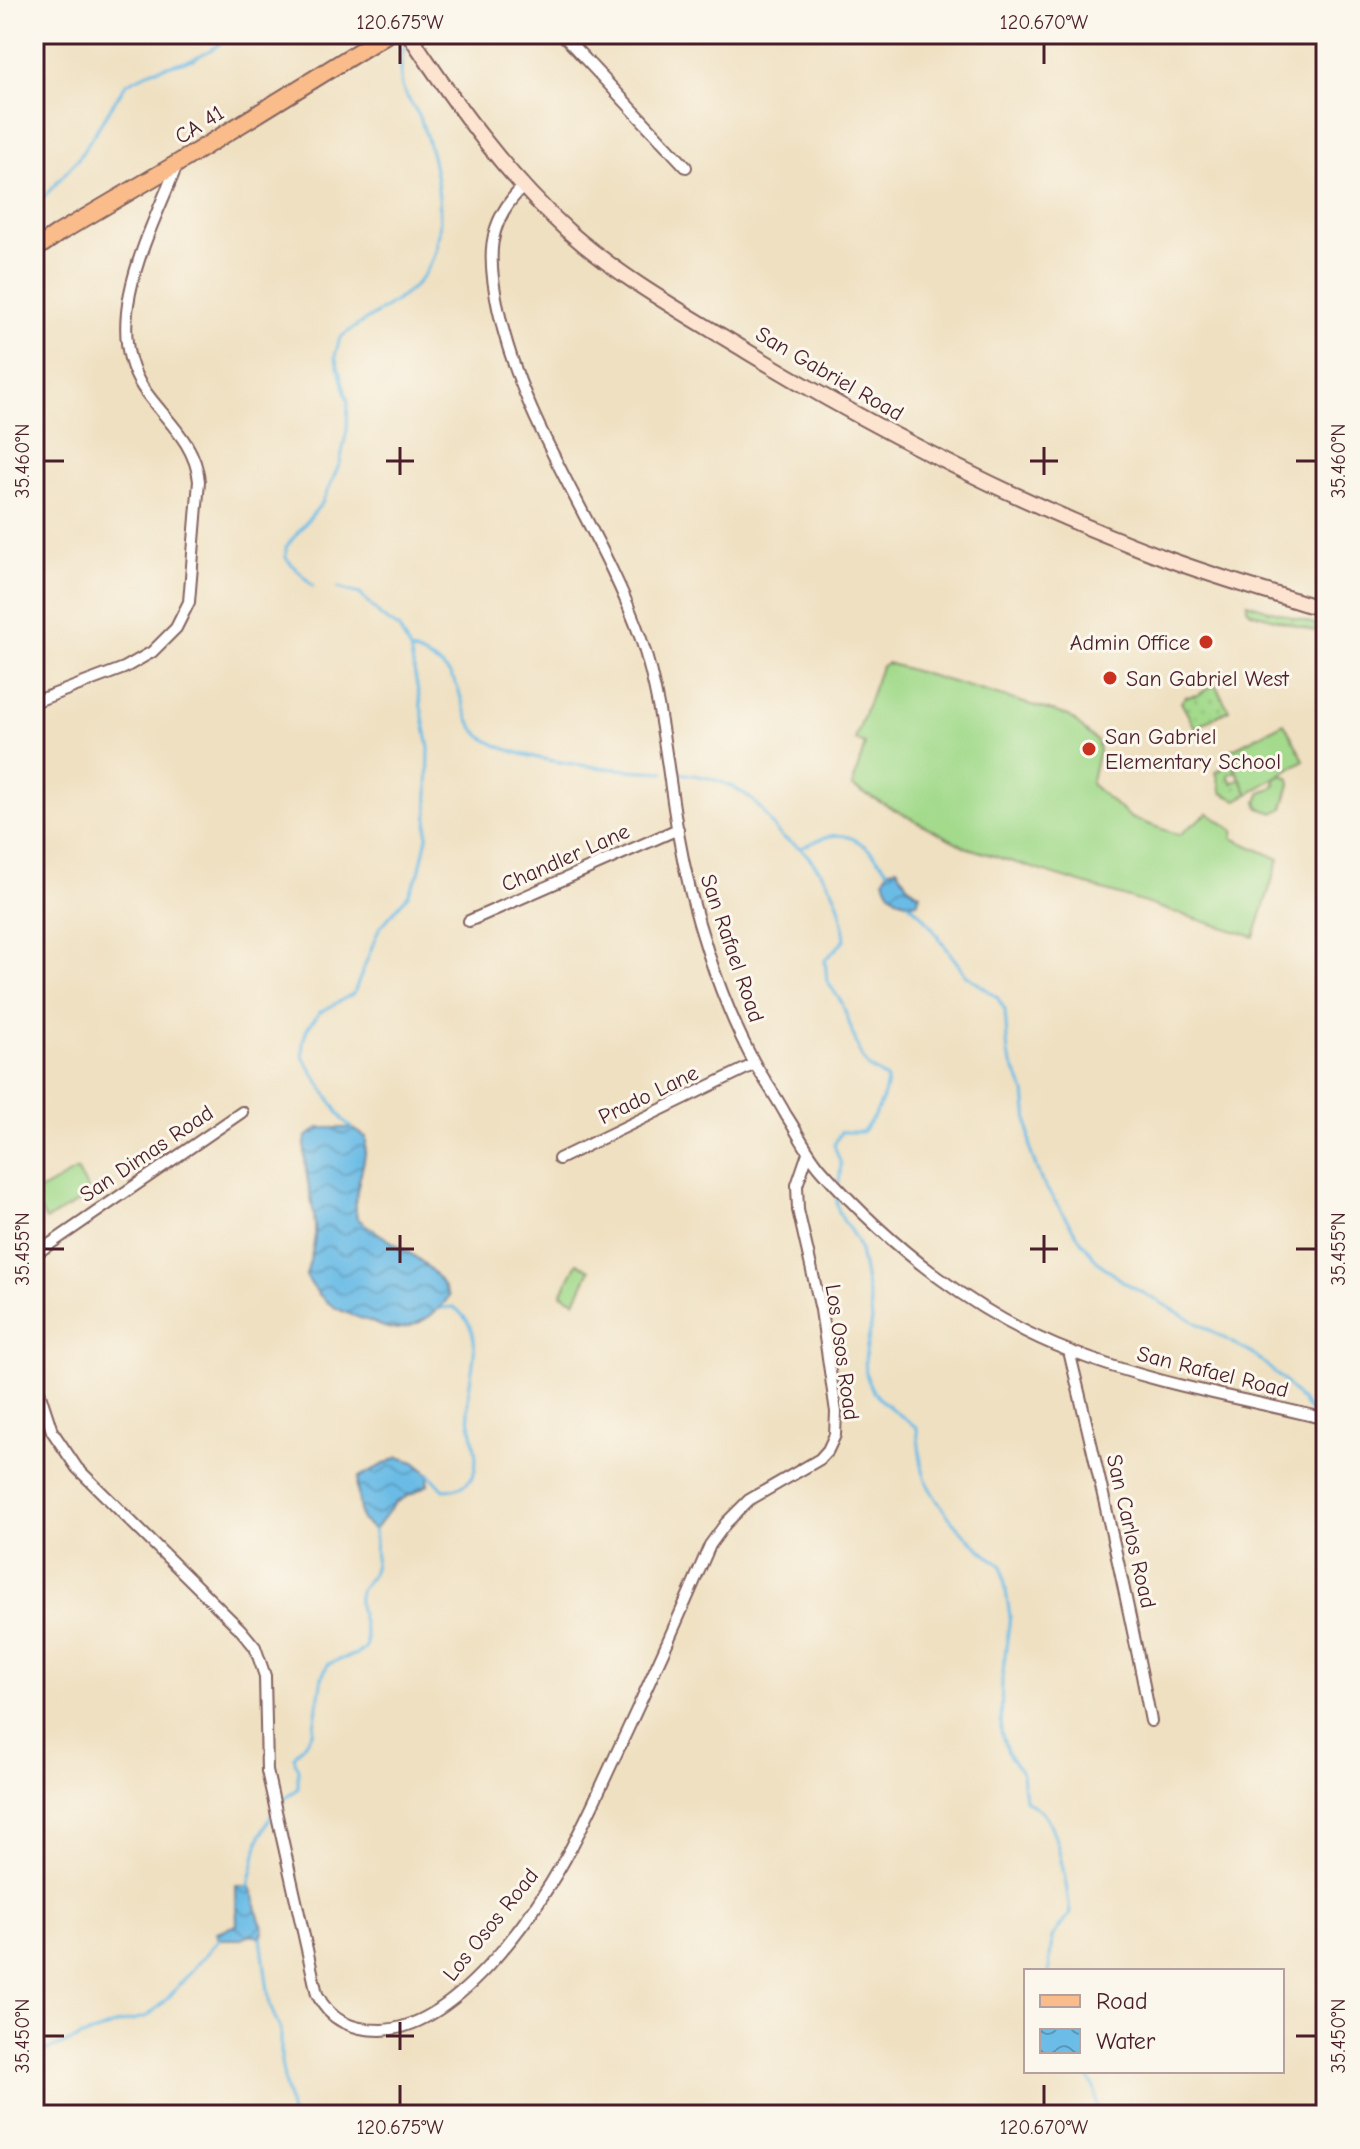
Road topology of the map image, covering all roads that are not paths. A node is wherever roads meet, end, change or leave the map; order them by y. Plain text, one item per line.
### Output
1 (387, 34) edge
2 (409, 34) edge
3 (562, 34) edge
4 (178, 163) junction
5 (686, 167) dead end
6 (523, 187) junction
7 (34, 250) edge
8 (1326, 610) edge
9 (34, 702) edge
10 (678, 829) junction
11 (469, 921) dead end
12 (755, 1064) junction
13 (242, 1112) dead end
14 (808, 1153) junction
15 (559, 1159) dead end
16 (34, 1255) edge
17 (1069, 1351) junction
18 (34, 1376) edge
19 (1326, 1419) edge
20 (1151, 1721) dead end

1 - 4 main road, CA 41 / CA 41
2 - 6 street, San Gabriel Road
3 - 5 street
4 - 7 main road, CA 41 / CA 41
4 - 9 street
6 - 8 street, San Gabriel Road
6 - 10 street, San Rafael Road
10 - 11 street, Chandler Lane
10 - 12 street, San Rafael Road
12 - 14 street, San Rafael Road
12 - 15 street, Prado Lane
13 - 16 street, San Dimas Road
14 - 17 street, San Rafael Road
14 - 18 street, Los Osos Road
17 - 19 street, San Rafael Road
17 - 20 street, San Carlos Road

